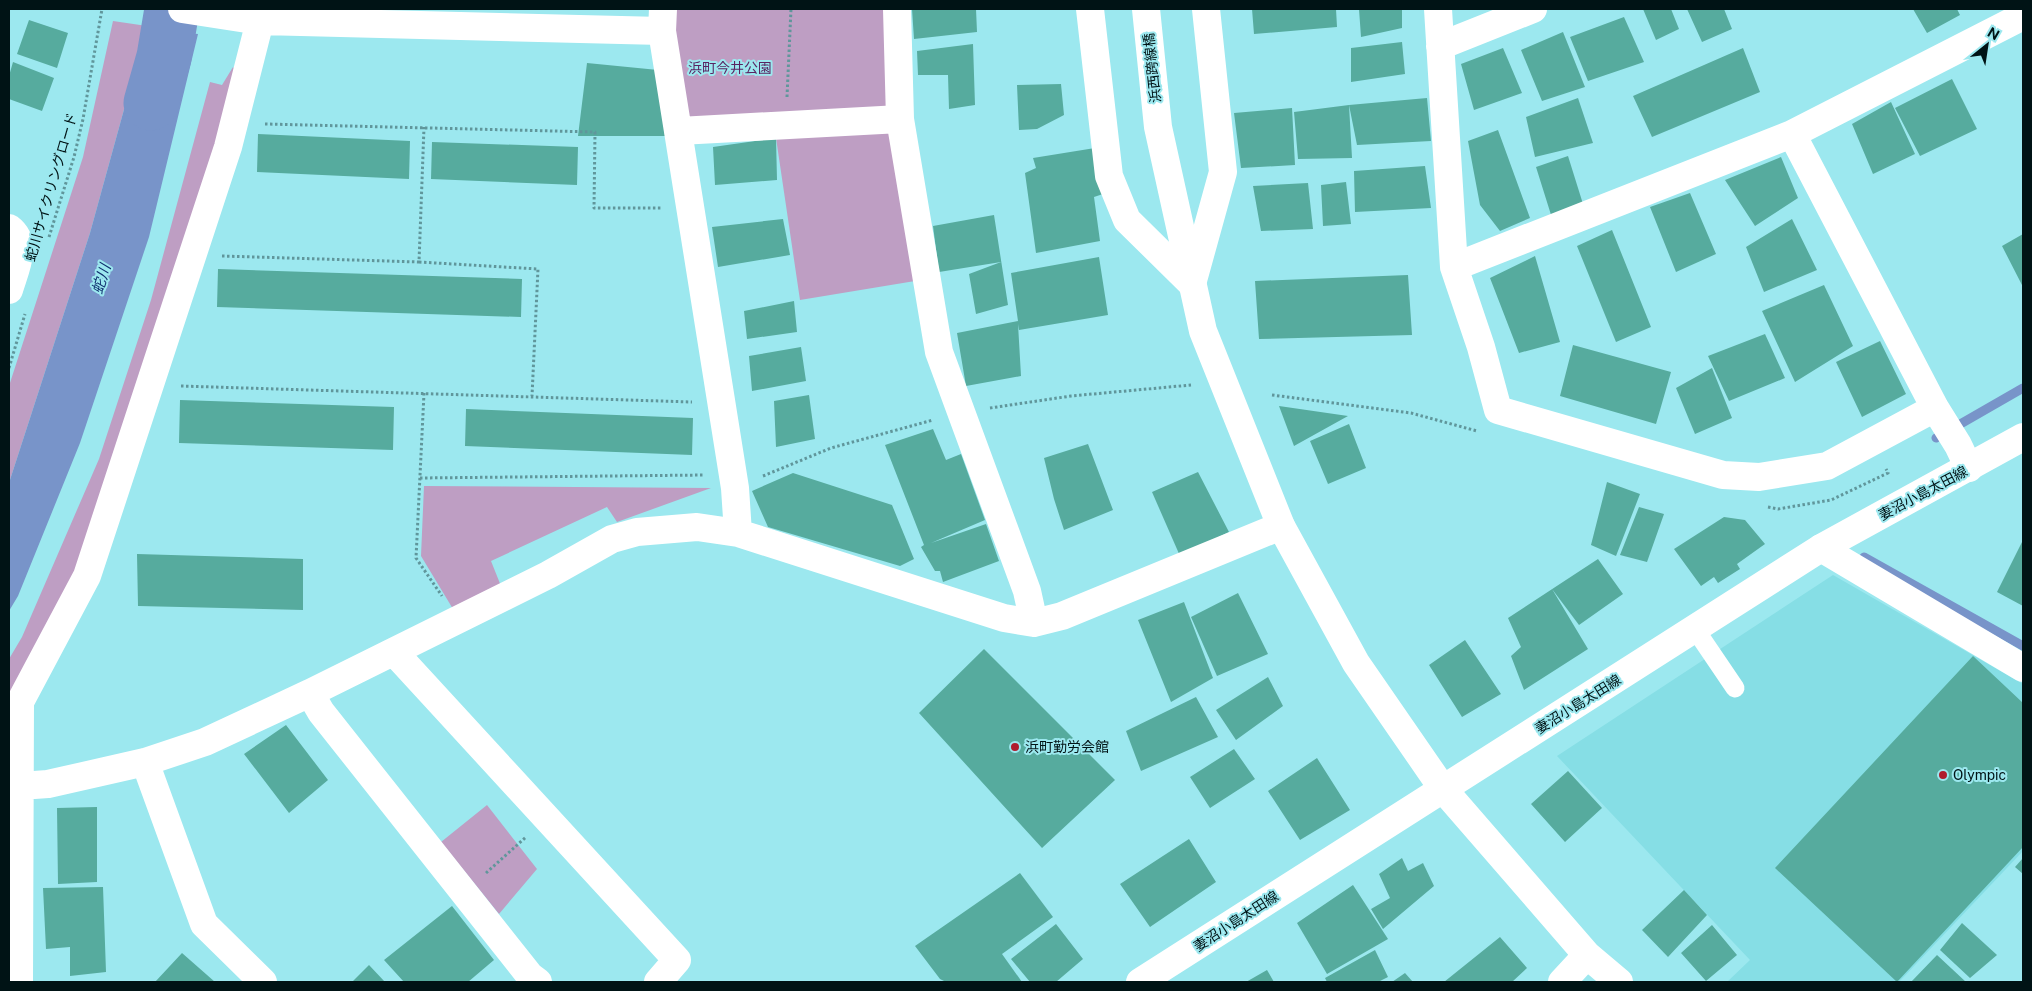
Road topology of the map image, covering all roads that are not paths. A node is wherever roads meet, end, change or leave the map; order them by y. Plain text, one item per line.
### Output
1 (182, 9) edge
2 (897, 9) edge
3 (1090, 9) edge
4 (1146, 9) edge
5 (1206, 9) edge
6 (1438, 9) edge
7 (1533, 9) edge
8 (256, 16) edge
9 (2023, 16) edge
10 (663, 20) edge
11 (1440, 46) junction
12 (900, 119) junction
13 (678, 131) junction
14 (1792, 134) junction
15 (9, 228) edge
16 (1454, 267) junction
17 (1192, 284) junction
18 (9, 290) edge
19 (1939, 414) junction
20 (2023, 437) edge
21 (1963, 456) junction
22 (1281, 526) junction
23 (738, 533) junction
24 (1821, 548) junction
25 (1034, 623) junction
26 (1695, 630) junction
27 (394, 652) junction
28 (2023, 668) edge
29 (1735, 688) dead end
30 (310, 693) junction
31 (145, 762) junction
32 (20, 786) junction
33 (1443, 789) junction
34 (1587, 955) junction
35 (531, 980) edge
36 (19, 982) edge
37 (263, 982) edge
38 (658, 982) edge
39 (1140, 982) edge
40 (1562, 982) edge
41 (1618, 982) edge

1 - 8 street
2 - 12 street
3 - 17 street
4 - 17 street, 浜西跨線橋
5 - 17 street
6 - 11 street
7 - 11 street
8 - 10 street
8 - 32 street
9 - 14 street
10 - 13 street
11 - 16 street
12 - 13 street
12 - 25 street
13 - 23 street
14 - 16 street
14 - 19 street
15 - 18 street
16 - 19 street
17 - 22 street, 浜西跨線橋
19 - 21 street
20 - 21 street, 妻沼小島太田線
21 - 24 street, 妻沼小島太田線
22 - 25 street
22 - 33 street, 浜西跨線橋
23 - 25 street
23 - 27 street
24 - 26 street, 妻沼小島太田線
24 - 28 street
26 - 29 lane
26 - 33 street, 妻沼小島太田線
27 - 30 street
27 - 38 street
30 - 31 street
30 - 35 street
31 - 32 street
31 - 37 street
32 - 36 street
33 - 34 street, 浜西跨線橋
33 - 39 street, 妻沼小島太田線
34 - 40 street
34 - 41 street, 浜西跨線橋

